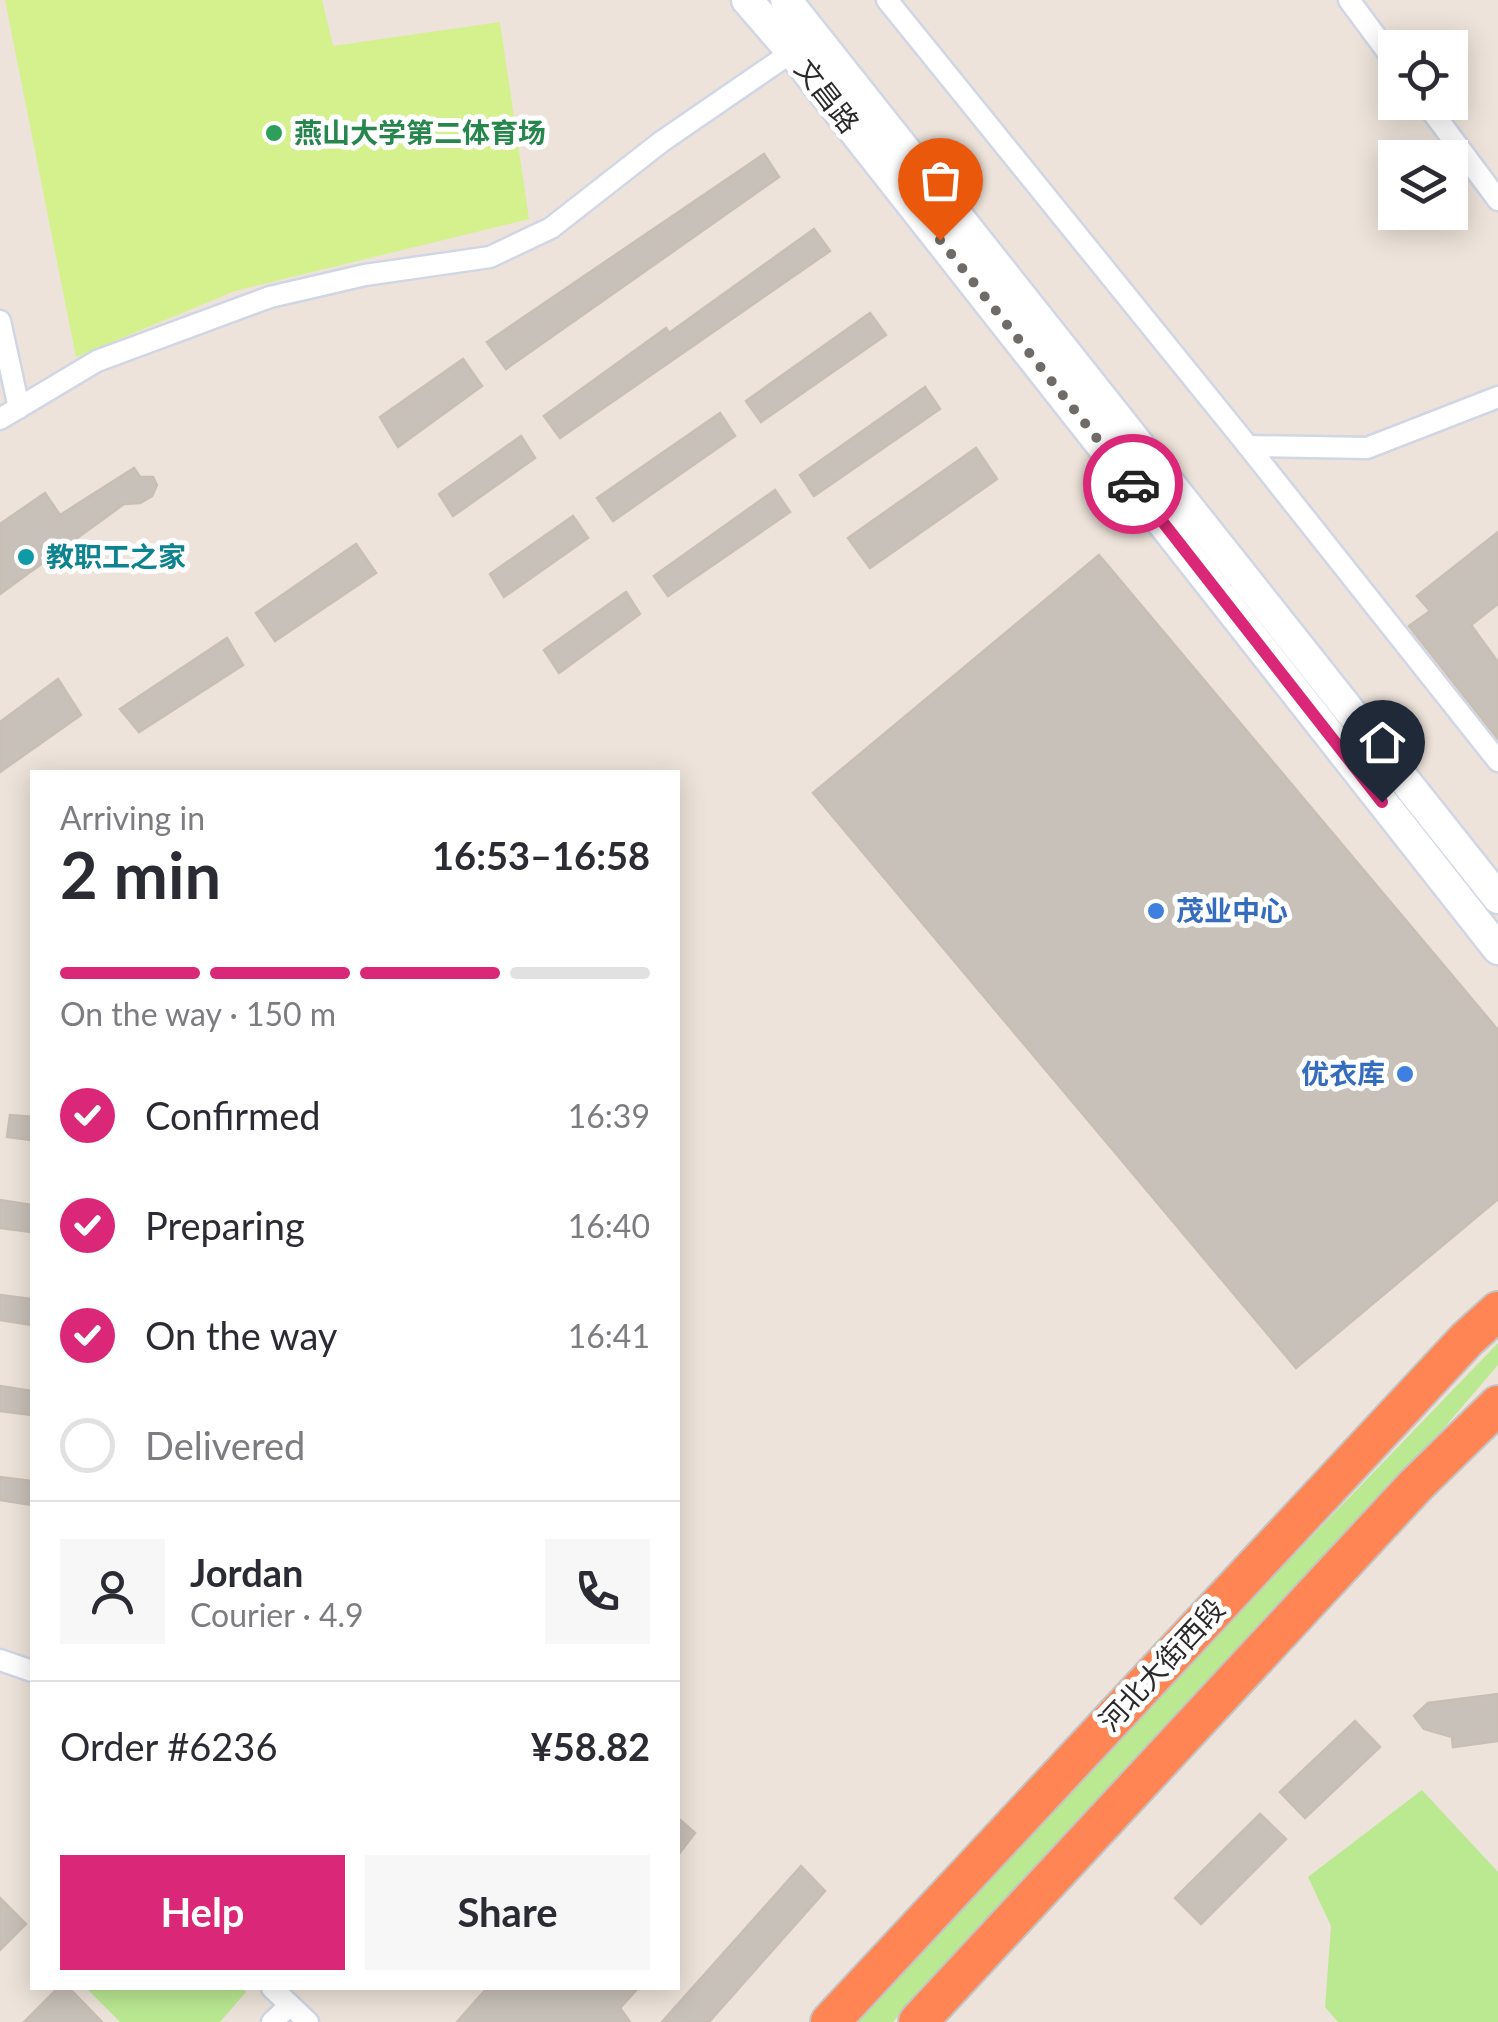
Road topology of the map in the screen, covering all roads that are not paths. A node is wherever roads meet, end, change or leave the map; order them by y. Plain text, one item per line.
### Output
1 (747, 0) edge
2 (786, 0) edge
3 (887, 0) edge
4 (1349, 0) edge
5 (1378, 39) edge
6 (792, 52) junction
7 (1438, 120) edge
8 (1498, 200) edge
9 (0, 321) edge
10 (1498, 397) edge
11 (19, 408) junction
12 (0, 419) edge
13 (1248, 446) junction
14 (1498, 761) edge
15 (1498, 898) edge
16 (1498, 950) edge
17 (1498, 1311) edge
18 (1498, 1405) edge
19 (0, 1660) edge
20 (30, 1670) edge
21 (274, 1990) edge
22 (290, 2004) junction
23 (272, 2022) edge
24 (308, 2022) edge
25 (830, 2022) edge
26 (918, 2022) edge

1 - 6 main road, 文昌路
2 - 15 main road, 文昌路
3 - 13 street
4 - 5 street
6 - 11 street
6 - 16 main road, 文昌路
7 - 8 street
9 - 11 street
10 - 13 street
11 - 12 street
13 - 14 street
17 - 25 highway, 河北大街西段
18 - 26 highway
19 - 20 street
21 - 22 street
22 - 23 street
22 - 24 street

